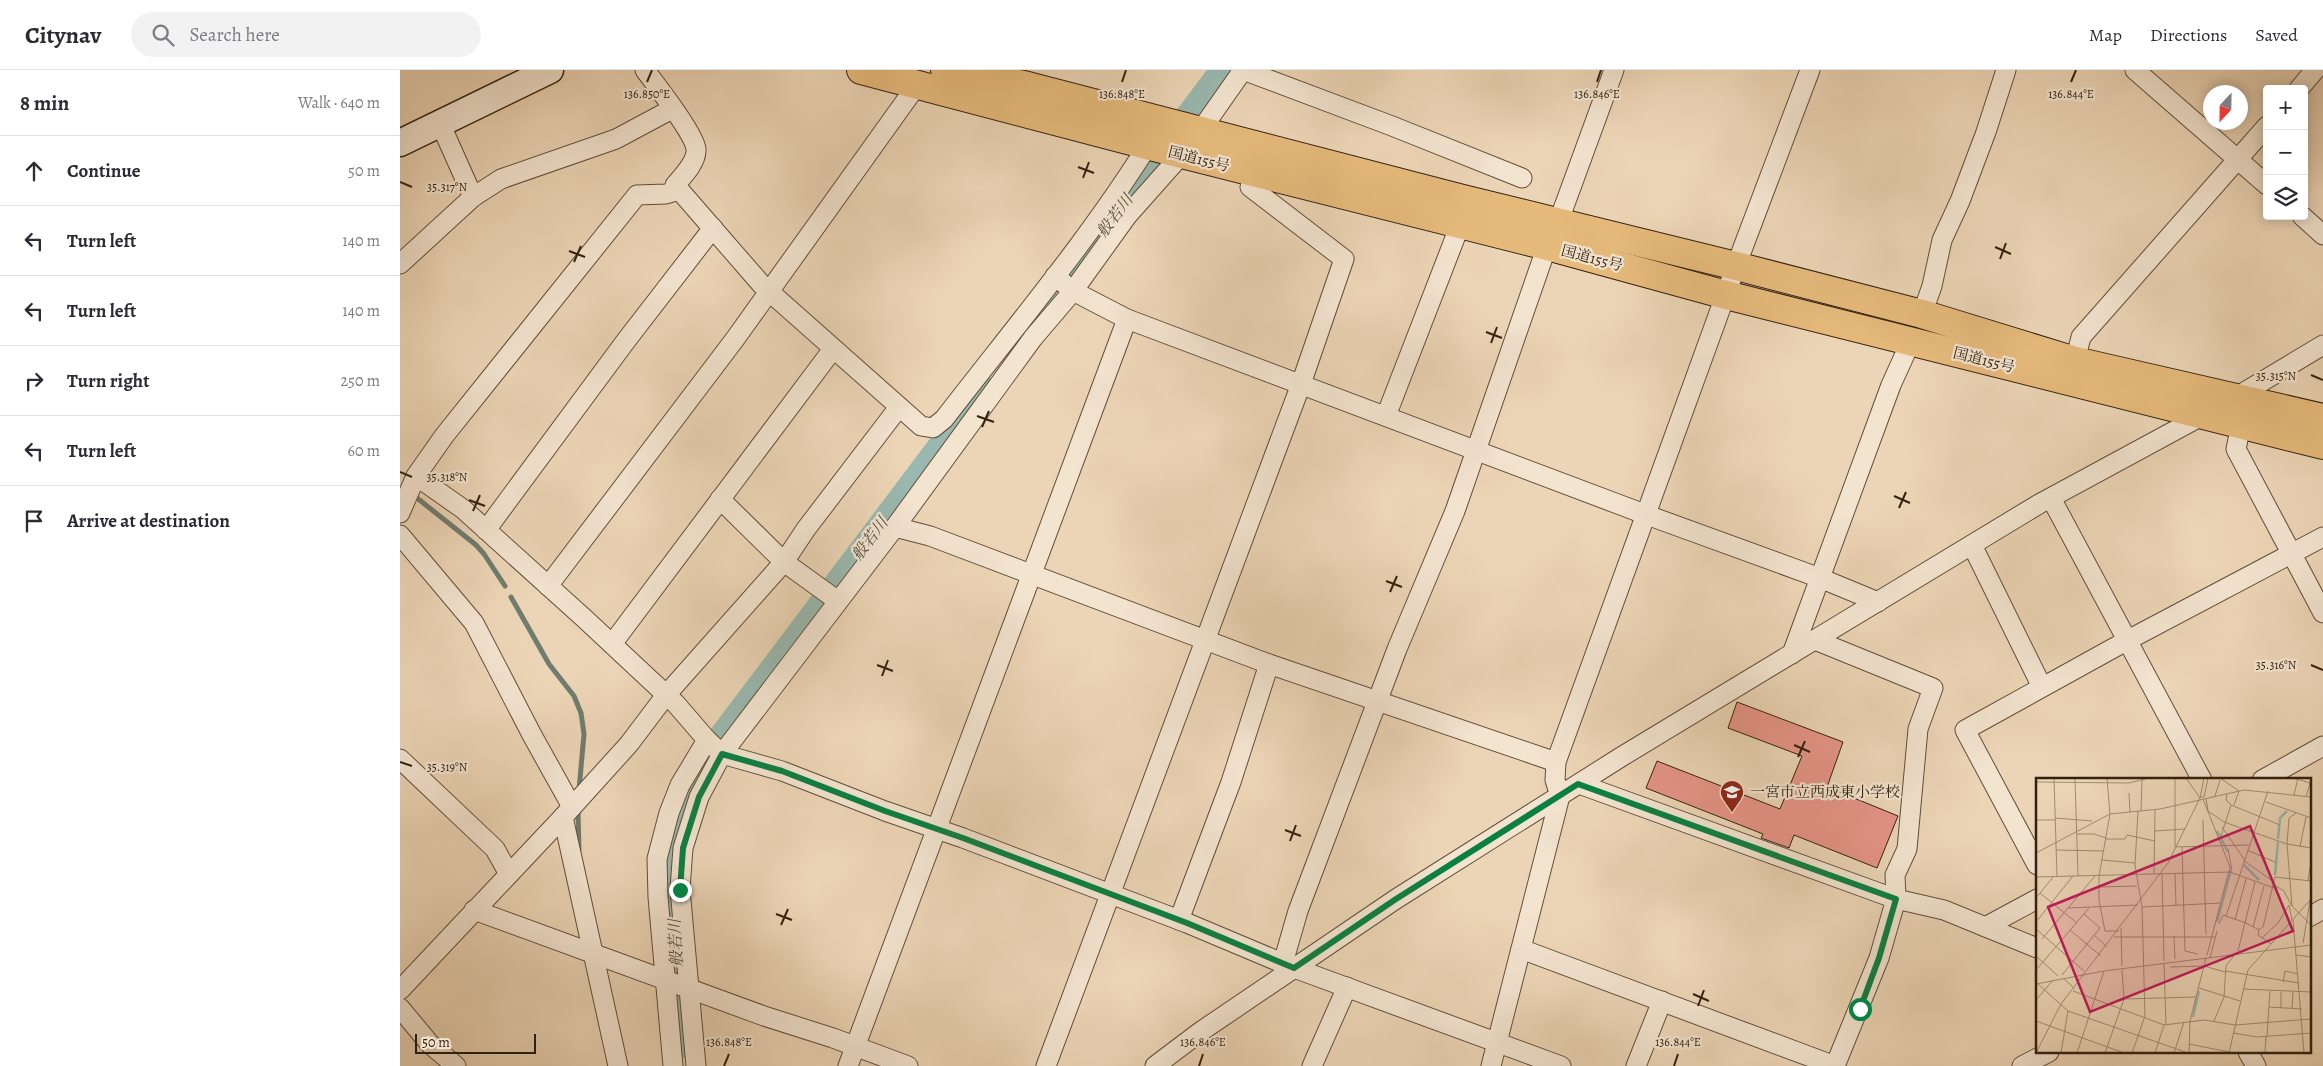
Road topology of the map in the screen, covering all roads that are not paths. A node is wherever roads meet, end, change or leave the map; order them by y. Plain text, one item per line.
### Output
1 (550, 70) edge
2 (645, 70) edge
3 (861, 70) edge
4 (945, 70) edge
5 (1614, 70) edge
6 (1810, 70) edge
7 (2006, 70) edge
8 (2135, 70) edge
9 (2315, 70) edge
10 (1239, 71) edge
11 (917, 85) junction
12 (2302, 85) edge
13 (672, 109) junction
14 (440, 123) junction
15 (1182, 125) junction
16 (2264, 130) edge
17 (400, 143) edge
18 (1164, 150) junction
19 (2238, 160) junction
20 (1522, 178) dead end
21 (2263, 182) edge
22 (1250, 187) dead end
23 (679, 190) junction
24 (473, 197) junction
25 (2306, 220) edge
26 (1460, 225) junction
27 (712, 228) junction
28 (1553, 234) junction
29 (2323, 235) edge
30 (400, 264) edge
31 (1736, 266) junction
32 (1064, 284) junction
33 (769, 291) junction
34 (1726, 295) junction
35 (1922, 314) junction
36 (1128, 319) junction
37 (1911, 341) junction
38 (2323, 345) edge
39 (833, 349) junction
40 (2075, 361) junction
41 (1301, 384) junction
42 (2233, 399) junction
43 (899, 407) junction
44 (1386, 416) junction
45 (2203, 416) junction
46 (2323, 418) edge
47 (2241, 425) junction
48 (2323, 445) edge
49 (1475, 449) junction
50 (416, 476) junction
51 (2051, 498) junction
52 (720, 500) junction
53 (402, 504) edge
54 (1647, 515) junction
55 (895, 527) junction
56 (486, 530) junction
57 (400, 535) edge
58 (2323, 537) edge
59 (1972, 545) junction
60 (2292, 554) junction
61 (784, 562) junction
62 (1032, 574) junction
63 (1820, 578) junction
64 (548, 586) junction
65 (831, 596) junction
66 (1878, 602) junction
67 (2323, 613) edge
68 (1206, 640) junction
69 (1815, 640) junction
70 (2128, 640) junction
71 (612, 644) junction
72 (1792, 654) junction
73 (1269, 664) junction
74 (2042, 687) junction
75 (666, 695) junction
76 (1377, 702) junction
77 (2323, 746) edge
78 (714, 747) junction
79 (400, 759) edge
80 (1556, 762) junction
81 (2201, 778) edge
82 (2266, 778) edge
83 (1578, 784) junction
84 (1560, 796) junction
85 (567, 812) junction
86 (936, 829) junction
87 (2036, 863) edge
88 (509, 874) junction
89 (1109, 893) junction
90 (1896, 899) junction
91 (2036, 900) edge
92 (2323, 909) edge
93 (474, 910) junction
94 (2310, 916) edge
95 (1179, 920) junction
96 (1986, 927) junction
97 (2036, 948) edge
98 (1521, 949) junction
99 (592, 953) junction
100 (1289, 966) junction
101 (678, 983) junction
102 (1347, 987) junction
103 (400, 990) edge
104 (1662, 1001) junction
105 (400, 1008) edge
106 (1497, 1042) junction
107 (856, 1046) junction
108 (2045, 1054) edge
109 (2249, 1054) edge
110 (456, 1066) edge
111 (618, 1066) edge
112 (673, 1066) edge
113 (696, 1066) edge
114 (848, 1066) edge
115 (908, 1066) edge
116 (1046, 1066) edge
117 (1155, 1066) edge
118 (1312, 1066) edge
119 (1491, 1066) edge
120 (1561, 1066) edge
121 (1636, 1066) edge
122 (2022, 1066) edge
123 (2256, 1066) edge

1 - 14 main road
2 - 13 street
3 - 11 highway, 国道155号
4 - 15 highway, 国道155号
5 - 28 street
6 - 31 street
7 - 35 street
8 - 19 street
9 - 12 street
10 - 15 street
10 - 20 street
11 - 18 highway, 国道155号
11 - 33 street
13 - 23 street
13 - 24 street
14 - 17 main road
14 - 24 street
15 - 18 street
15 - 28 highway, 国道155号
16 - 19 street
18 - 26 highway, 国道155号
18 - 32 street
18 - 32 street
19 - 21 street
19 - 40 street
22 - 41 street
23 - 27 street
23 - 50 street
24 - 30 street
25 - 29 street
26 - 28 highway, 国道155号
26 - 44 street
27 - 33 street
27 - 56 street
28 - 31 highway, 国道155号
28 - 34 highway, 国道155号
28 - 49 street
31 - 34 street
31 - 35 highway, 国道155号
32 - 36 street
32 - 43 street
32 - 55 street
33 - 39 street
33 - 64 street
34 - 37 highway, 国道155号
34 - 54 street
35 - 40 highway, 国道155号
36 - 41 street
36 - 62 street
37 - 45 highway, 国道155号
37 - 63 street
38 - 42 street
39 - 43 street
39 - 52 street
40 - 42 highway, 国道155号
41 - 44 street
41 - 68 street
42 - 45 street
42 - 46 highway, 国道155号
43 - 61 street
44 - 49 street
45 - 47 highway, 国道155号
45 - 51 street
47 - 48 highway, 国道155号
47 - 60 street
49 - 54 street
49 - 76 street
50 - 53 street
50 - 56 street
51 - 59 street
51 - 70 street
52 - 61 street
52 - 71 street
54 - 63 street
54 - 80 street
55 - 62 street
55 - 65 street
56 - 64 street
57 - 85 street
58 - 60 street
59 - 66 street
59 - 74 street
60 - 67 street
60 - 70 street
61 - 65 street
61 - 75 street
62 - 68 street
62 - 86 street
63 - 66 street
63 - 72 street
64 - 71 street
65 - 78 street
66 - 69 street
68 - 73 street
68 - 89 street
69 - 72 street
69 - 90 street
70 - 74 street
70 - 81 street
71 - 75 street
72 - 83 street
73 - 76 street
73 - 95 street
74 - 87 street
75 - 78 street
75 - 85 street
76 - 80 street
76 - 100 street
77 - 82 street
78 - 86 street
78 - 101 street
78 - 101 street
79 - 88 street
80 - 84 street
83 - 84 street
83 - 90 street
84 - 98 street
84 - 100 street
85 - 88 street
85 - 99 street
86 - 89 street
86 - 107 street
88 - 93 street
89 - 95 street
89 - 116 street
90 - 96 street
90 - 104 street
91 - 96 street
92 - 94 street
93 - 99 street
93 - 103 street
95 - 100 street
96 - 97 street
98 - 104 street
98 - 106 street
99 - 101 street
99 - 111 street
100 - 102 street
100 - 117 street
101 - 107 street
101 - 112 street
101 - 113 street
102 - 106 street
102 - 118 street
104 - 121 street
105 - 110 street
106 - 119 street
106 - 120 street
107 - 114 street
107 - 115 street
108 - 122 street
109 - 123 street

